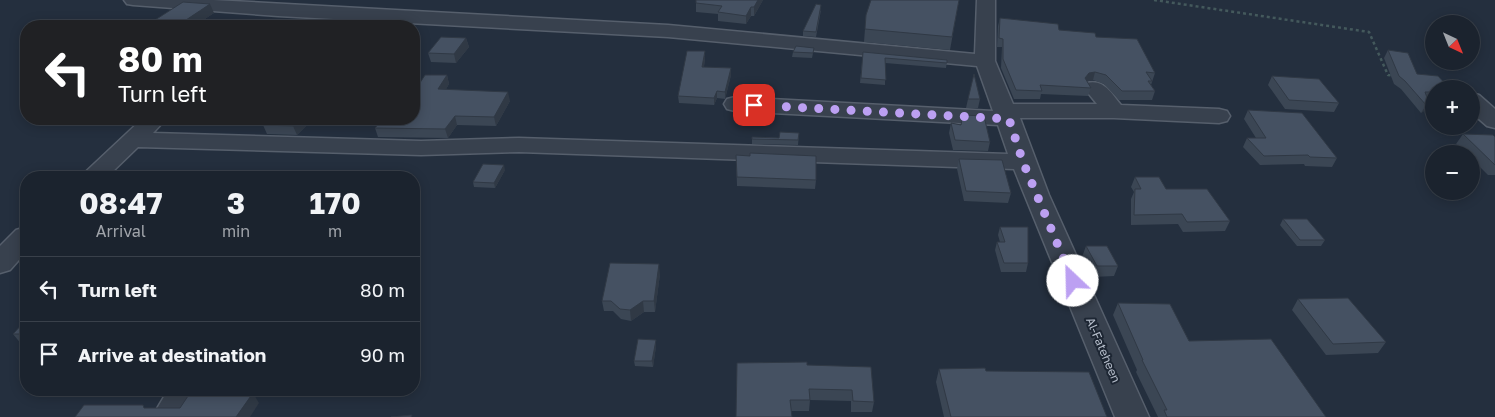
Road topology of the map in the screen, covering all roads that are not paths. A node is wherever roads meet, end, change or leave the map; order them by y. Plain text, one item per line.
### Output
1 (133, 0) edge
2 (986, 0) edge
3 (278, 10) junction
4 (267, 20) edge
5 (986, 60) junction
6 (1096, 88) dead end
7 (734, 104) dead end
8 (1480, 108) edge
9 (1114, 111) junction
10 (1007, 115) junction
11 (1219, 116) dead end
12 (1495, 121) edge
13 (149, 125) edge
14 (134, 140) junction
15 (1023, 162) junction
16 (100, 171) edge
17 (20, 242) edge
18 (0, 263) edge
19 (182, 396) edge
20 (168, 417) edge
21 (1132, 417) edge

1 - 3 street
2 - 5 street, Al-Fateheen
3 - 4 street
3 - 5 street
5 - 10 street, Al-Fateheen
6 - 9 street
7 - 10 street
8 - 12 street
9 - 10 street
9 - 11 street
10 - 15 street, Al-Fateheen
13 - 14 street
14 - 15 street
14 - 16 street
15 - 21 street, Al-Fateheen
17 - 18 street
19 - 20 street

